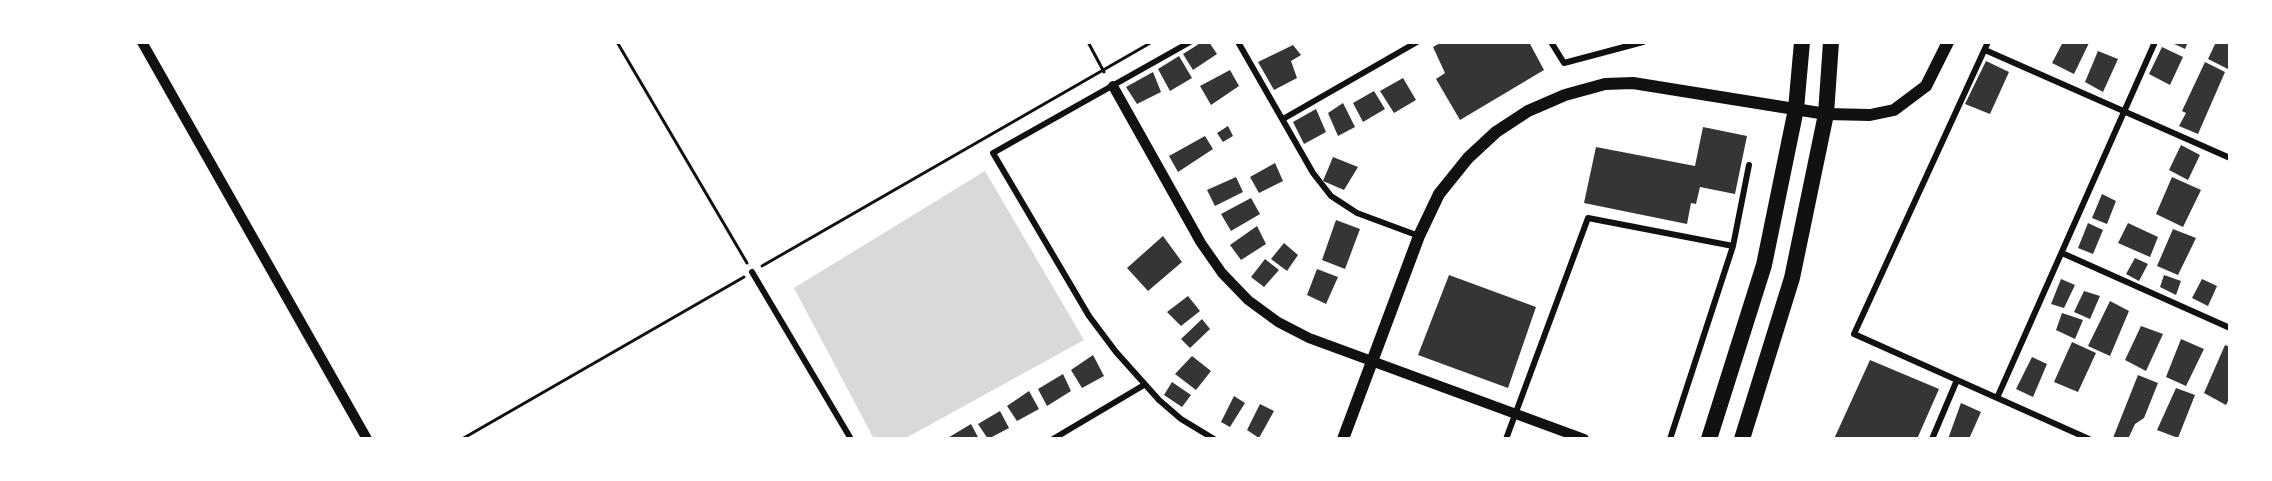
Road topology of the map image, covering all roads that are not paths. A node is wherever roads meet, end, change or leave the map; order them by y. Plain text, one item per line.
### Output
1 (142, 42) edge
2 (1190, 42) edge
3 (1239, 42) edge
4 (1417, 42) edge
5 (1551, 42) edge
6 (1644, 42) edge
7 (1802, 42) edge
8 (1831, 42) edge
9 (1948, 42) edge
10 (1988, 42) edge
11 (2155, 42) edge
12 (1984, 50) junction
13 (1113, 86) junction
14 (1796, 109) junction
15 (2125, 111) junction
16 (1826, 114) junction
17 (1282, 119) junction
18 (2230, 158) edge
19 (1749, 165) dead end
20 (1419, 236) junction
21 (1733, 246) junction
22 (2062, 253) junction
23 (752, 272) road end
24 (2230, 328) edge
25 (1374, 361) junction
26 (1957, 380) junction
27 (1144, 385) junction
28 (1998, 398) junction
29 (1515, 414) junction
30 (1211, 438) edge
31 (367, 439) edge
32 (851, 439) edge
33 (1053, 439) edge
34 (1343, 439) edge
35 (1506, 439) edge
36 (1584, 439) edge
37 (1670, 439) edge
38 (1709, 439) edge
39 (1743, 439) edge
40 (1932, 439) edge
41 (2090, 439) edge

1 - 31 street
2 - 13 street
3 - 17 street
4 - 17 street
5 - 6 street
7 - 14 highway
8 - 16 highway
9 - 16 main road
10 - 12 street
11 - 15 street
12 - 15 street
12 - 26 street
13 - 25 street
13 - 27 street
14 - 16 main road
14 - 20 main road
14 - 38 highway
15 - 18 street
15 - 22 street
16 - 39 highway
17 - 20 street
19 - 21 street
20 - 25 main road
21 - 29 street
21 - 37 street
22 - 24 street
22 - 28 street
23 - 32 street
25 - 29 street
25 - 34 main road
26 - 28 street
26 - 40 street
27 - 30 street
27 - 33 street
28 - 41 street
29 - 35 street
29 - 36 street

